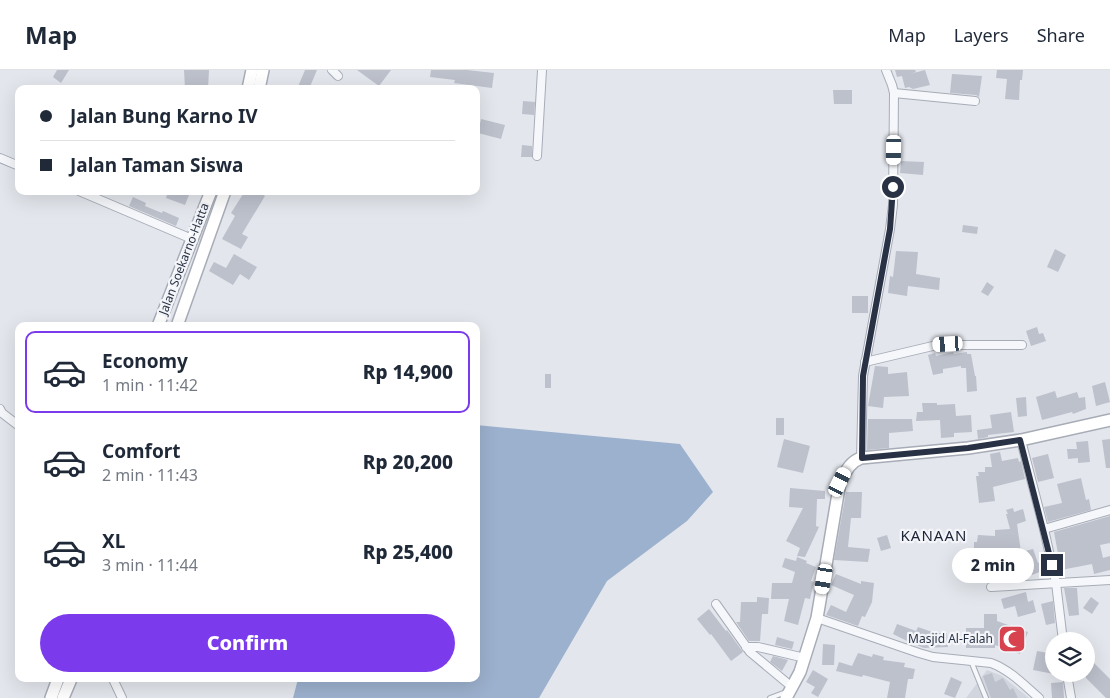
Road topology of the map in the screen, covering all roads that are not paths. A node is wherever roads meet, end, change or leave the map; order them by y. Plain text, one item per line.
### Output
1 (252, 70) edge
2 (263, 70) edge
3 (542, 70) edge
4 (886, 70) edge
5 (249, 85) edge
6 (260, 85) edge
7 (894, 93) junction
8 (975, 101) dead end
9 (537, 156) dead end
10 (0, 158) edge
11 (15, 164) edge
12 (89, 195) edge
13 (209, 195) edge
14 (224, 195) edge
15 (192, 239) junction
16 (160, 322) edge
17 (178, 322) edge
18 (1022, 345) dead end
19 (865, 362) junction
20 (0, 409) edge
21 (1110, 420) edge
22 (15, 423) edge
23 (1020, 440) junction
24 (862, 458) junction
25 (1110, 510) edge
26 (1044, 529) junction
27 (1110, 578) edge
28 (1056, 583) junction
29 (991, 587) dead end
30 (716, 604) dead end
31 (817, 618) junction
32 (1062, 632) edge
33 (746, 647) junction
34 (804, 658) junction
35 (971, 662) junction
36 (57, 682) edge
37 (70, 682) edge
38 (114, 682) edge
39 (1069, 682) edge
40 (790, 692) edge
41 (51, 698) edge
42 (63, 698) edge
43 (122, 698) edge
44 (770, 698) edge
45 (986, 698) edge
46 (1039, 698) edge
47 (1071, 698) edge

1 - 5 street
2 - 6 street
3 - 9 street
4 - 7 street
7 - 8 street
7 - 19 street
10 - 11 street
12 - 15 street
13 - 15 street, Jalan Soekarno-Hatta
14 - 17 street, Jalan Soekarno-Hatta
15 - 16 street, Jalan Soekarno-Hatta
18 - 19 street
19 - 24 street
20 - 22 street
21 - 23 street
23 - 24 street
23 - 26 street
24 - 31 street
25 - 26 street
26 - 28 street
27 - 28 street
28 - 29 street
28 - 32 street
30 - 33 street
31 - 34 street
31 - 35 street
33 - 34 street
33 - 40 street
34 - 40 street
35 - 45 lane
35 - 46 street
36 - 41 street
37 - 42 street
38 - 43 street
39 - 47 street
40 - 44 lane

